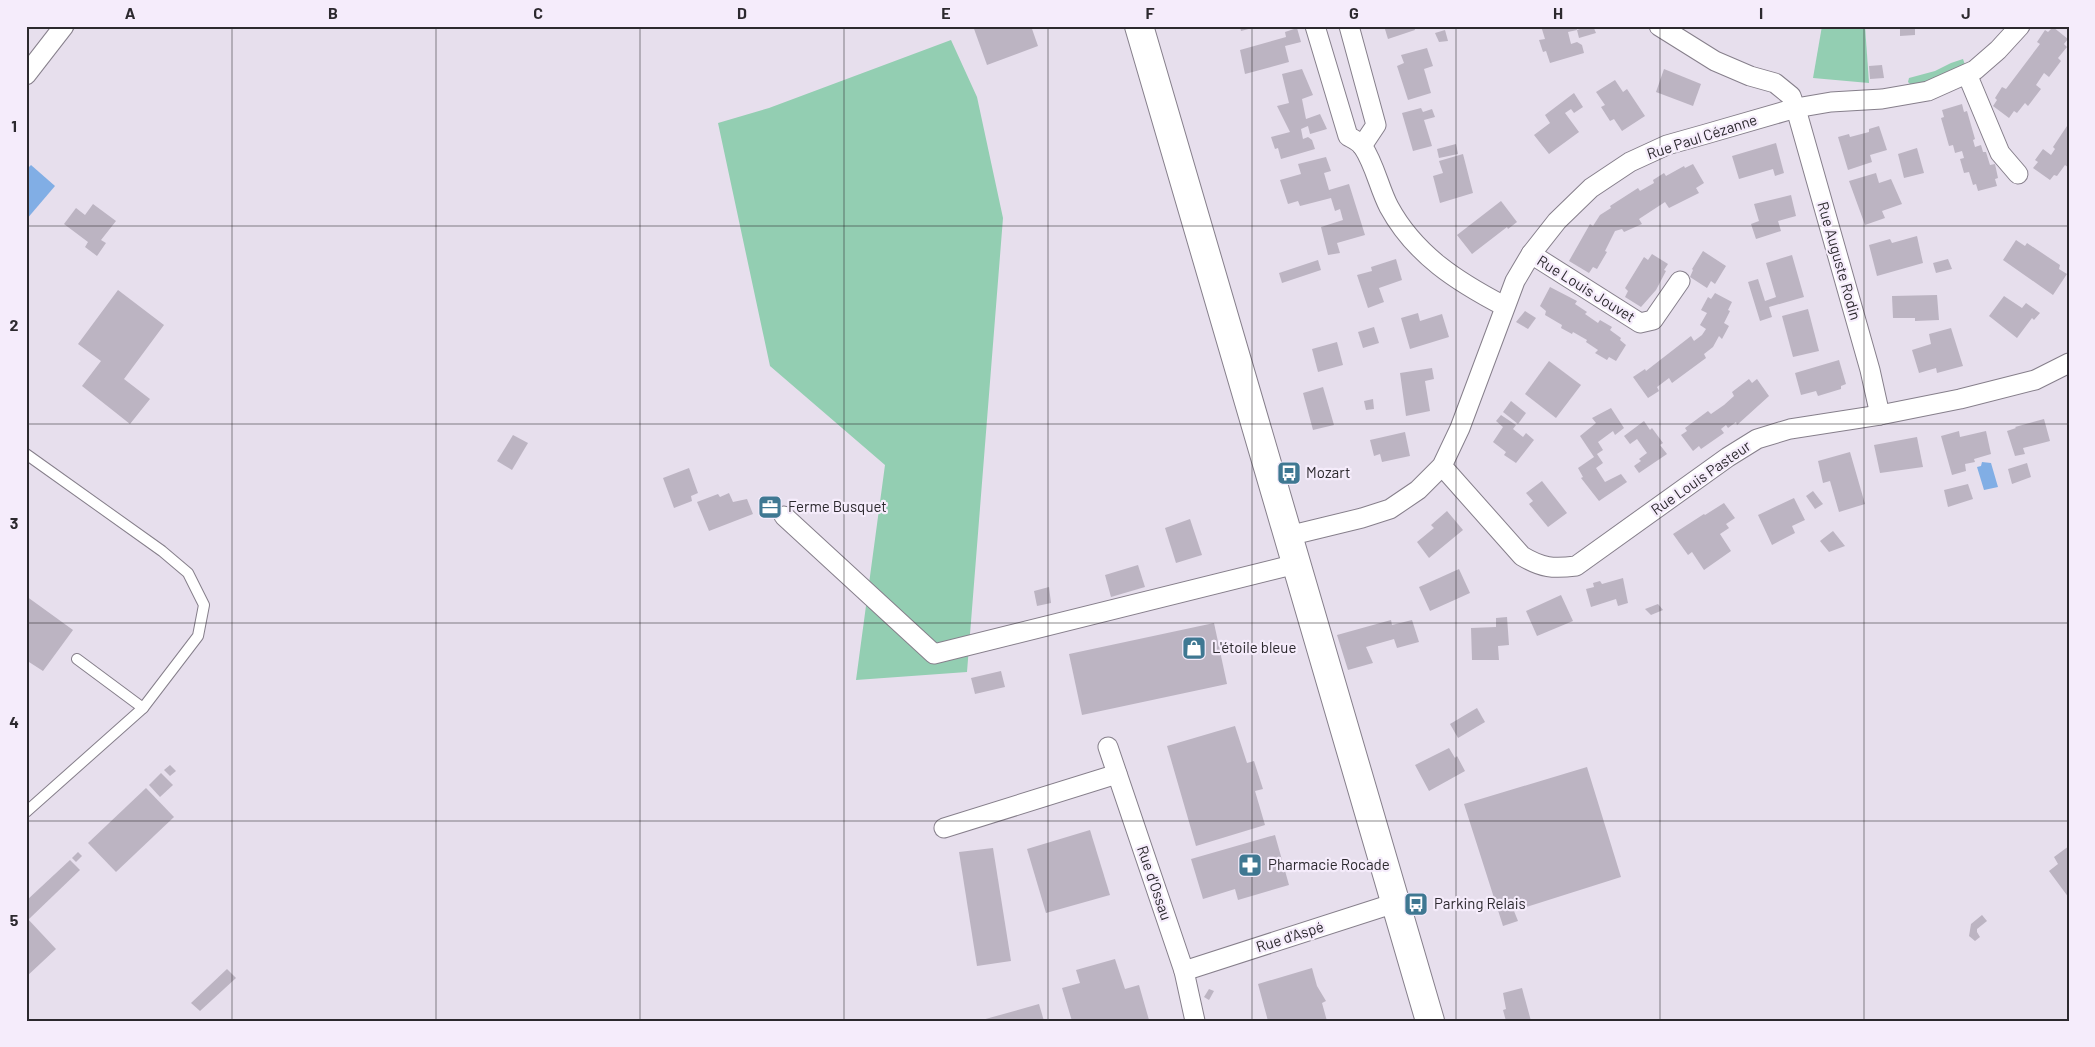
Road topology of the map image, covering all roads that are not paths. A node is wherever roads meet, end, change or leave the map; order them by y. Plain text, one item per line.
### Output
1 (64, 26) edge
2 (1139, 26) edge
3 (1316, 26) edge
4 (1349, 26) edge
5 (1659, 26) edge
6 (2020, 26) edge
7 (1967, 74) junction
8 (26, 75) edge
9 (1796, 108) junction
10 (1362, 146) junction
11 (2018, 174) dead end
12 (1531, 254) junction
13 (1680, 280) dead end
14 (1504, 306) junction
15 (2069, 363) edge
16 (1880, 415) junction
17 (26, 454) edge
18 (1442, 466) junction
19 (784, 516) dead end
20 (1288, 536) junction
21 (1296, 564) junction
22 (77, 659) dead end
23 (143, 708) junction
24 (1108, 747) dead end
25 (1117, 774) junction
26 (26, 812) edge
27 (944, 828) dead end
28 (1395, 903) junction
29 (1184, 971) junction
30 (1195, 1021) edge
31 (1430, 1021) edge

1 - 8 street
2 - 20 main road
3 - 10 street
4 - 10 street
5 - 9 street
6 - 7 street, Rue Paul Cézanne
7 - 9 street, Rue Paul Cézanne
7 - 11 street
9 - 12 street, Rue Paul Cézanne
9 - 16 street, Rue Auguste Rodin
10 - 14 street
12 - 13 street, Rue Louis Jouvet
12 - 14 street, Rue Paul Cézanne
14 - 18 street, Rue Paul Cézanne
15 - 16 street, Rue Louis Pasteur
16 - 18 street, Rue Louis Pasteur
17 - 23 lane
18 - 20 street, Rue Paul Cézanne
19 - 21 street
20 - 21 main road
21 - 28 main road
22 - 23 lane
23 - 26 lane
24 - 25 street, Rue d'Ossau
25 - 27 street
25 - 29 street, Rue d'Ossau
28 - 29 street, Rue d'Aspé
28 - 31 main road
29 - 30 street, Rue d'Ossau

